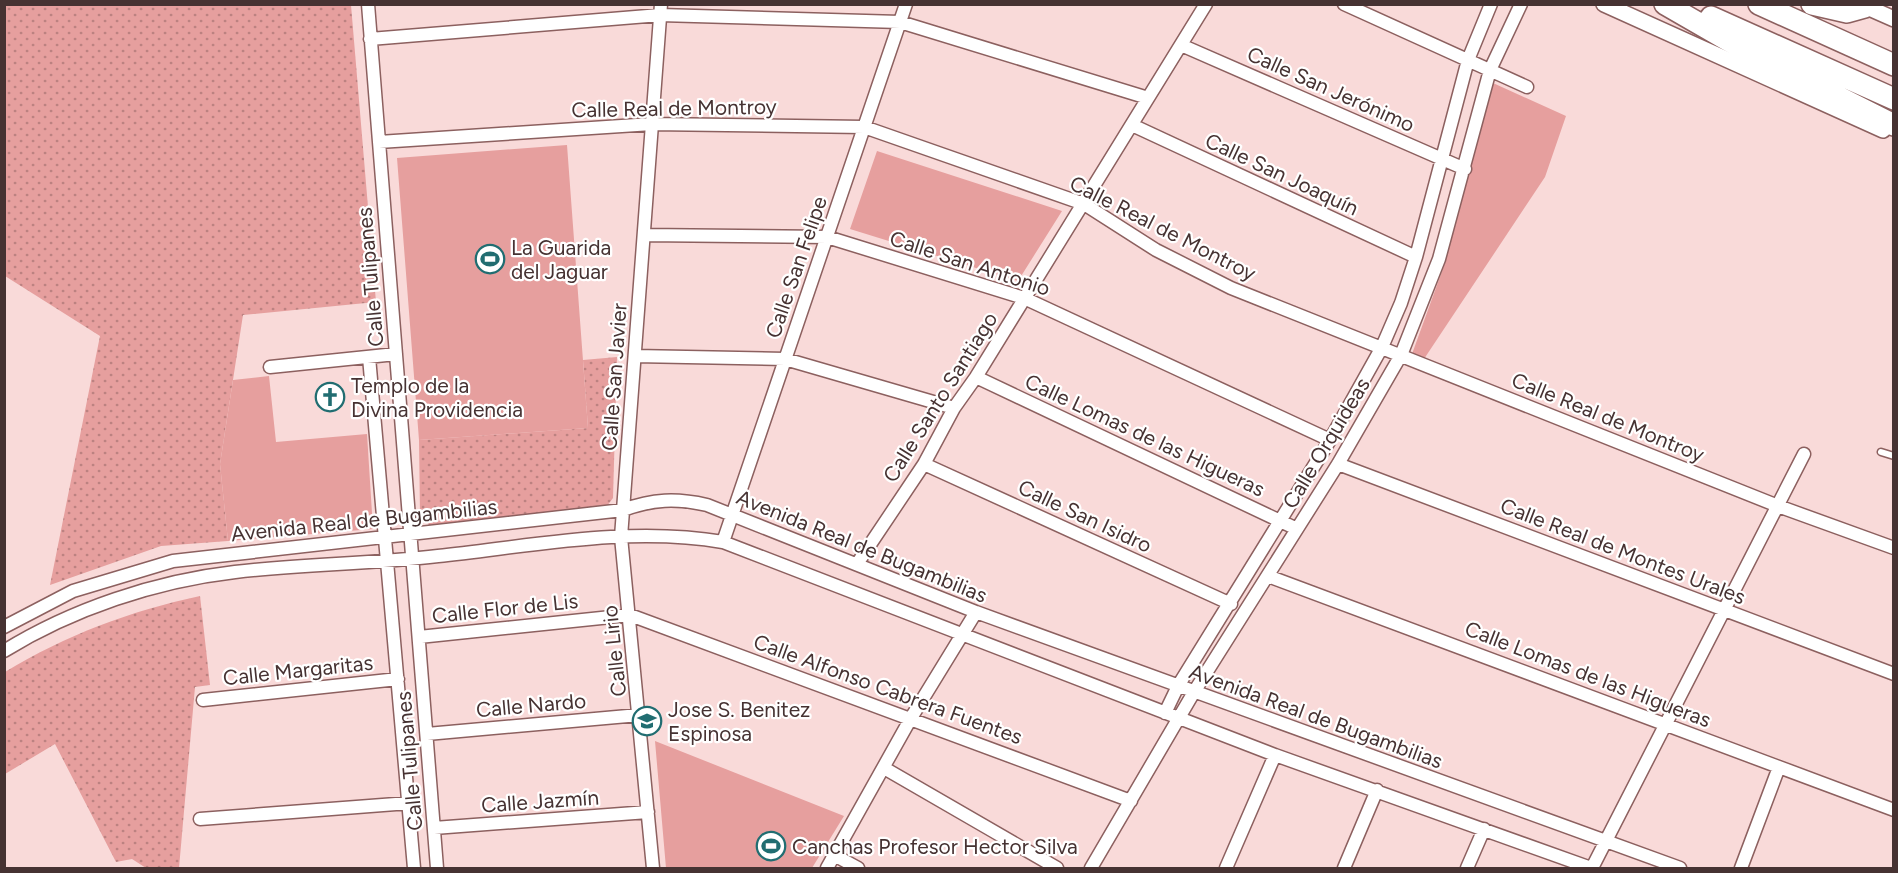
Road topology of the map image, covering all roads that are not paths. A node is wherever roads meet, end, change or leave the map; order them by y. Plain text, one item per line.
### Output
1 (368, 4) edge
2 (906, 4) edge
3 (1206, 4) edge
4 (1344, 4) edge
5 (1491, 4) edge
6 (1521, 4) edge
7 (1604, 4) edge
8 (1665, 4) edge
9 (1683, 4) edge
10 (1759, 4) edge
11 (1812, 4) edge
12 (1864, 5) edge
13 (660, 10) edge
14 (1893, 19) edge
15 (900, 21) junction
16 (370, 39) junction
17 (1182, 45) junction
18 (1468, 60) junction
19 (1893, 65) edge
20 (1490, 70) junction
21 (1527, 87) dead end
22 (1148, 98) junction
23 (1893, 99) edge
24 (652, 123) junction
25 (1893, 124) edge
26 (1132, 125) junction
27 (864, 127) junction
28 (1893, 135) edge
29 (379, 142) junction
30 (1443, 160) junction
31 (1465, 169) junction
32 (1084, 204) junction
33 (644, 235) junction
34 (827, 237) junction
35 (1416, 257) junction
36 (1024, 298) junction
37 (1382, 347) junction
38 (396, 354) junction
39 (1401, 355) junction
40 (635, 356) junction
41 (369, 357) junction
42 (785, 359) junction
43 (270, 367) dead end
44 (976, 377) junction
45 (954, 408) junction
46 (1330, 440) junction
47 (1881, 452) dead end
48 (1804, 454) dead end
49 (1893, 456) edge
50 (924, 464) junction
51 (1338, 464) junction
52 (1778, 506) junction
53 (623, 510) junction
54 (731, 516) junction
55 (1280, 520) junction
56 (1297, 529) junction
57 (411, 536) junction
58 (621, 537) junction
59 (386, 539) junction
60 (723, 542) junction
61 (1893, 548) edge
62 (221, 555) junction
63 (412, 559) junction
64 (387, 561) junction
65 (857, 564) junction
66 (219, 575) junction
67 (1268, 576) junction
68 (1231, 604) junction
69 (1724, 610) junction
70 (975, 612) junction
71 (630, 615) junction
72 (4, 627) edge
73 (419, 636) junction
74 (962, 636) junction
75 (4, 651) edge
76 (1893, 674) edge
77 (398, 679) junction
78 (1179, 686) junction
79 (1194, 692) junction
80 (203, 700) dead end
81 (1165, 713) junction
82 (639, 715) junction
83 (911, 718) junction
84 (1180, 719) junction
85 (1666, 725) junction
86 (427, 734) junction
87 (1275, 755) junction
88 (1779, 767) junction
89 (884, 768) junction
90 (1377, 790) junction
91 (1131, 801) junction
92 (409, 802) junction
93 (1893, 810) edge
94 (648, 812) junction
95 (200, 819) dead end
96 (434, 828) junction
97 (1484, 829) junction
98 (1606, 842) junction
99 (834, 855) junction
100 (414, 868) edge
101 (437, 868) edge
102 (653, 868) edge
103 (826, 868) edge
104 (858, 868) edge
105 (1057, 868) edge
106 (1091, 868) edge
107 (1226, 868) edge
108 (1344, 868) edge
109 (1467, 868) edge
110 (1592, 868) edge
111 (1680, 868) edge
112 (1741, 868) edge

1 - 16 street, Calle Tulipanes
2 - 15 street, Calle San Felipe
3 - 17 street, Calle Santo Santiago
4 - 18 street
5 - 18 street, Calle Orquideas
6 - 20 street, Calle Orquideas
7 - 28 street
8 - 25 highway
9 - 23 highway
10 - 19 highway
11 - 12 highway
12 - 14 street
13 - 15 street
13 - 16 street
13 - 24 street, Calle San Javier
15 - 22 street
15 - 27 street, Calle San Felipe
16 - 29 street, Calle Tulipanes
17 - 22 street, Calle Santo Santiago
17 - 30 street, Calle San Jerónimo
18 - 20 street
18 - 30 street, Calle Orquideas
20 - 21 street
20 - 31 street, Calle Orquideas
22 - 26 street, Calle Santo Santiago
24 - 27 street, Calle Real de Montroy
24 - 29 street, Calle Real de Montroy
24 - 33 street, Calle San Javier
26 - 32 street, Calle Santo Santiago
26 - 35 street, Calle San Joaquín
27 - 32 street, Calle Real de Montroy
27 - 34 street, Calle San Felipe
29 - 38 street, Calle Tulipanes
30 - 31 street, Calle San Jerónimo
30 - 35 street, Calle Orquideas
31 - 39 street, Calle Orquideas
32 - 36 street, Calle Santo Santiago
32 - 37 street, Calle Real de Montroy
33 - 34 street, Calle San Antonio
33 - 40 street, Calle San Javier
34 - 36 street, Calle San Antonio
34 - 42 street, Calle San Felipe
35 - 37 street, Calle Orquideas
36 - 44 street, Calle Santo Santiago
36 - 46 street, Calle San Antonio
37 - 39 street, Calle Real de Montroy
37 - 46 street, Calle Orquideas
38 - 41 street
38 - 57 street, Calle Tulipanes
39 - 51 street, Calle Orquideas
39 - 52 street, Calle Real de Montroy
40 - 42 street
40 - 53 street, Calle San Javier
41 - 43 street
41 - 59 street, Calle Tulipanes
42 - 45 street
42 - 54 street, Calle San Felipe
44 - 45 street, Calle Santo Santiago
44 - 55 street, Calle Lomas de las Higueras
45 - 50 street, Calle Santo Santiago
46 - 55 street, Calle Orquideas
47 - 49 lane
48 - 52 street
50 - 65 street, Calle Santo Santiago
50 - 68 street, Calle San Isidro
51 - 56 street, Calle Orquideas
51 - 69 street, Calle Real de Montes Urales
52 - 61 street, Calle Real de Montroy
52 - 69 street
53 - 54 street, Avenida Real de Bugambilias
53 - 57 street, Avenida Real de Bugambilias
53 - 58 street, Calle San Javier
54 - 60 street, Calle San Felipe
54 - 65 street, Avenida Real de Bugambilias
55 - 56 street, Calle Lomas de las Higueras
55 - 68 street, Calle Orquideas
56 - 67 street, Calle Orquideas
57 - 59 street, Avenida Real de Bugambilias
57 - 63 street, Calle Tulipanes
58 - 60 street, Avenida Real de Bugambilias
58 - 63 street, Avenida Real de Bugambilias
58 - 71 street, Calle Lirio
59 - 62 street, Avenida Real de Bugambilias
59 - 64 street, Calle Tulipanes
60 - 74 street, Avenida Real de Bugambilias
62 - 66 street
62 - 72 street, Avenida Real de Bugambilias
63 - 64 street, Avenida Real de Bugambilias
63 - 73 street, Calle Tulipanes
64 - 66 street, Avenida Real de Bugambilias
64 - 77 street, Calle Tulipanes
65 - 70 street, Avenida Real de Bugambilias
66 - 75 street, Avenida Real de Bugambilias
67 - 79 street, Calle Orquideas
67 - 85 street, Calle Lomas de las Higueras
68 - 78 street, Calle Orquideas
69 - 76 street, Calle Real de Montes Urales
69 - 85 street
70 - 74 street
70 - 78 street, Avenida Real de Bugambilias
71 - 73 street, Calle Flor de Lis
71 - 82 street, Calle Lirio
71 - 83 street, Calle Alfonso Cabrera Fuentes
73 - 86 street, Calle Tulipanes
74 - 81 street, Avenida Real de Bugambilias
74 - 83 street
77 - 80 street, Calle Margaritas
77 - 92 street, Calle Tulipanes
78 - 79 street, Avenida Real de Bugambilias
78 - 81 street, Calle Orquideas
79 - 84 street, Calle Orquideas
79 - 98 street, Avenida Real de Bugambilias
81 - 84 street, Avenida Real de Bugambilias
82 - 86 street, Calle Nardo
82 - 94 street, Calle Lirio
83 - 89 street
83 - 91 street, Calle Alfonso Cabrera Fuentes
84 - 87 street, Avenida Real de Bugambilias
84 - 91 street, Calle Orquideas
85 - 88 street, Calle Lomas de las Higueras
85 - 98 street
86 - 96 street, Calle Tulipanes
87 - 90 street, Avenida Real de Bugambilias
87 - 107 street
88 - 93 street, Calle Lomas de las Higueras
88 - 112 street
89 - 99 street
89 - 105 street
90 - 97 street, Avenida Real de Bugambilias
90 - 108 street
91 - 106 street, Calle Orquideas
92 - 95 street
92 - 100 street, Calle Tulipanes
94 - 96 street, Calle Jazmín
94 - 102 street, Calle Lirio
96 - 101 street, Calle Tulipanes
97 - 109 street
97 - 110 street, Avenida Real de Bugambilias
98 - 110 street
98 - 111 street, Avenida Real de Bugambilias
99 - 103 street
99 - 104 street

